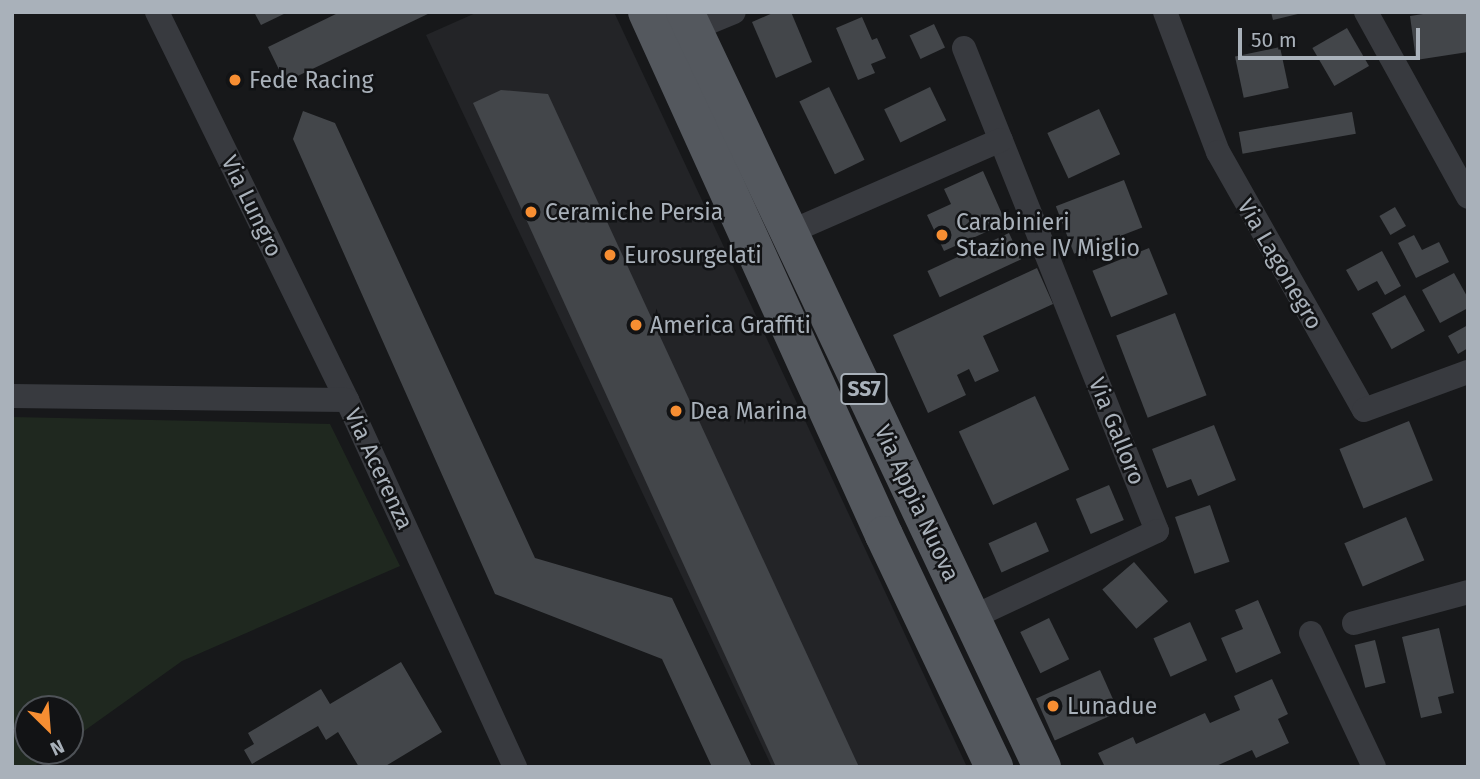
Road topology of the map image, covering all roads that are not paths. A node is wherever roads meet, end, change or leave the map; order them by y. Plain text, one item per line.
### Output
1 (157, 12) edge
2 (647, 12) edge
3 (734, 12) edge
4 (1165, 12) edge
5 (1366, 12) edge
6 (689, 21) edge
7 (964, 48) dead end
8 (1001, 140) junction
9 (1468, 197) edge
10 (790, 232) junction
11 (1468, 372) edge
12 (12, 396) edge
13 (347, 400) junction
14 (884, 535) junction
15 (1468, 592) edge
16 (971, 618) junction
17 (1354, 623) dead end
18 (1311, 633) dead end
19 (515, 767) edge
20 (973, 767) edge
21 (994, 767) edge
22 (1042, 767) edge
23 (1374, 767) edge

1 - 13 street, Via Lungro
2 - 14 main road, Via Appia Nuova / SS7
3 - 6 street
4 - 11 street, Via Lagonegro
5 - 9 street
6 - 10 main road, Via Appia Nuova / SS7
7 - 8 street, Via Galloro
8 - 10 street
8 - 16 street, Via Galloro
10 - 16 main road, Via Appia Nuova / SS7
12 - 13 street, Via Acerenza
13 - 19 street, Via Acerenza
14 - 20 street, Via Appia Nuova
14 - 21 main road, Via Appia Nuova / SS7
15 - 17 street
16 - 22 main road, Via Appia Nuova / SS7
18 - 23 street

